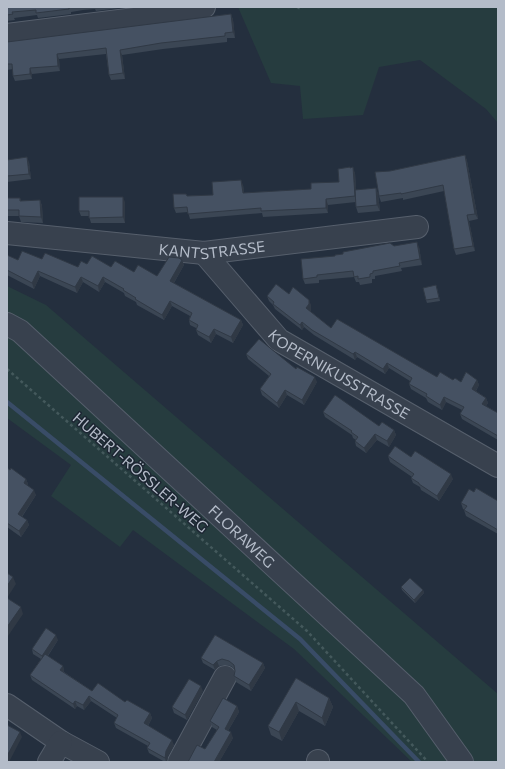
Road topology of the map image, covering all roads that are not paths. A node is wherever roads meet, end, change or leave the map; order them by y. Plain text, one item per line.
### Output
1 (204, 7) edge
2 (7, 35) edge
3 (417, 227) dead end
4 (7, 233) edge
5 (204, 253) junction
6 (7, 324) edge
7 (498, 466) edge
8 (225, 677) dead end
9 (7, 705) edge
10 (61, 742) junction
11 (49, 762) edge
12 (98, 762) edge
13 (179, 762) edge
14 (462, 762) edge

1 - 2 street
3 - 5 street, KANTSTRASSE
4 - 5 street, KANTSTRASSE
5 - 7 street, KOPERNIKUSSTRASSE
6 - 14 street, FLORAWEG
8 - 13 street
9 - 10 street
10 - 11 street
10 - 12 street

